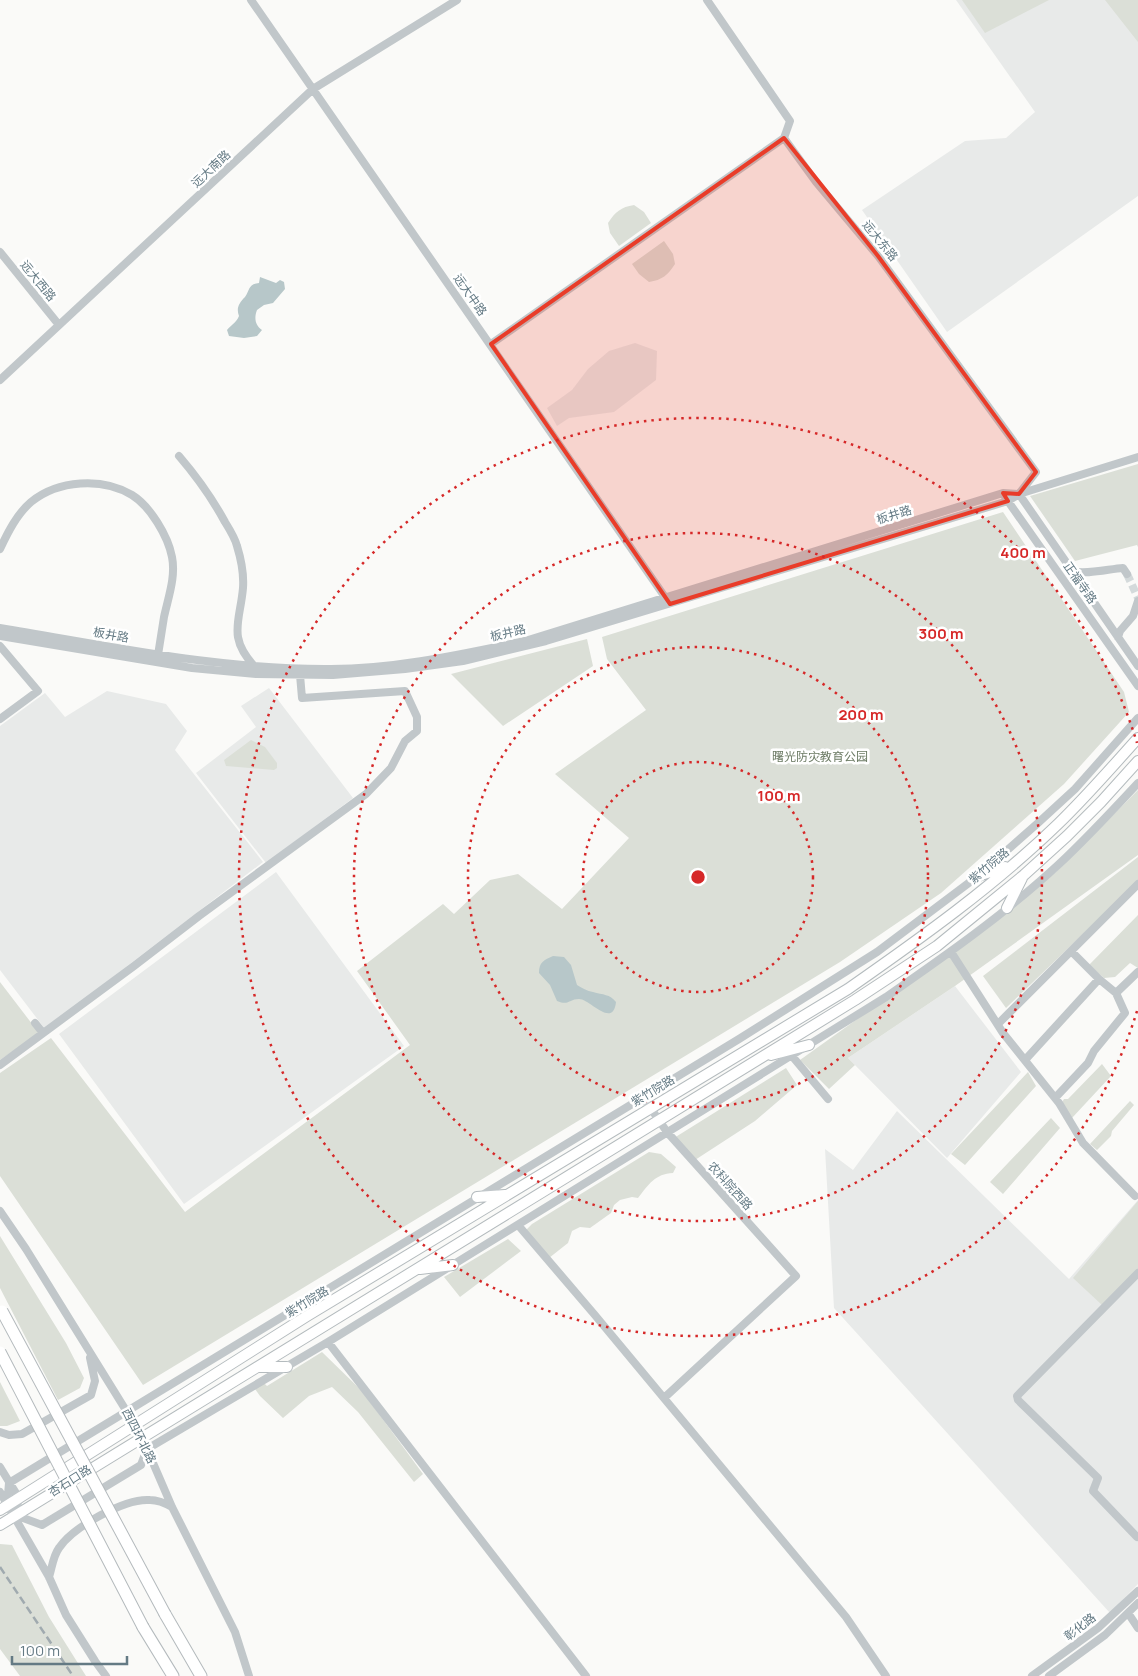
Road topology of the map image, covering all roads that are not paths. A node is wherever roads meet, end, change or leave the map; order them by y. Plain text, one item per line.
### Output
1 (251, 0) edge
2 (456, 0) edge
3 (707, 0) edge
4 (313, 89) junction
5 (784, 138) junction
6 (0, 252) edge
7 (59, 325) junction
8 (490, 344) junction
9 (0, 380) edge
10 (179, 456) dead end
11 (1138, 457) edge
12 (1003, 493) junction
13 (1019, 494) junction
14 (1008, 501) junction
15 (0, 549) edge
16 (1072, 571) junction
17 (1127, 574) dead end
18 (668, 601) junction
19 (1138, 601) edge
20 (0, 628) edge
21 (0, 636) edge
22 (1118, 636) junction
23 (0, 646) edge
24 (158, 654) junction
25 (1138, 666) edge
26 (255, 667) junction
27 (300, 675) junction
28 (1138, 686) edge
29 (1138, 718) edge
30 (0, 719) edge
31 (1138, 738) edge
32 (1138, 761) edge
33 (1138, 783) edge
34 (1013, 864) junction
35 (1024, 875) junction
36 (978, 876) junction
37 (1136, 889) edge
38 (1007, 908) junction
39 (1071, 950) junction
40 (951, 952) junction
41 (1138, 972) edge
42 (1099, 979) junction
43 (1116, 993) junction
44 (35, 1023) dead end
45 (998, 1024) junction
46 (43, 1033) junction
47 (809, 1045) junction
48 (792, 1056) junction
49 (758, 1059) junction
50 (1025, 1060) junction
51 (0, 1065) edge
52 (643, 1097) junction
53 (1055, 1098) junction
54 (828, 1099) dead end
55 (651, 1108) junction
56 (658, 1120) junction
57 (667, 1132) junction
58 (508, 1195) junction
59 (1135, 1196) dead end
60 (477, 1197) junction
61 (0, 1211) edge
62 (518, 1225) junction
63 (453, 1265) junction
64 (416, 1269) junction
65 (1138, 1273) edge
66 (1, 1309) edge
67 (328, 1342) junction
68 (0, 1352) edge
69 (89, 1352) junction
70 (257, 1367) junction
71 (287, 1367) junction
72 (664, 1398) junction
73 (127, 1412) junction
74 (134, 1425) junction
75 (0, 1432) edge
76 (139, 1438) junction
77 (148, 1449) junction
78 (0, 1467) edge
79 (9, 1483) junction
80 (0, 1492) edge
81 (19, 1498) junction
82 (172, 1507) junction
83 (4, 1508) edge
84 (15, 1516) junction
85 (0, 1525) edge
86 (1137, 1537) dead end
87 (49, 1577) junction
88 (1138, 1591) edge
89 (1138, 1604) edge
90 (1128, 1613) junction
91 (1138, 1628) edge
92 (106, 1676) edge
93 (173, 1676) edge
94 (201, 1676) edge
95 (249, 1676) edge
96 (586, 1676) edge
97 (886, 1676) edge
98 (1032, 1676) edge
99 (1049, 1676) edge

1 - 4 street, 远大中路
2 - 4 street, 远大南路
3 - 5 street
4 - 7 street, 远大南路
4 - 8 street, 远大中路
5 - 8 street
5 - 13 street, 远大东路
6 - 7 street, 远大西路
7 - 9 street, 远大南路
8 - 18 street, 远大中路
10 - 26 street
11 - 13 street
12 - 13 street
12 - 14 street, 正福寺路
12 - 18 street, 板井路
13 - 14 street
13 - 16 street, 正福寺路
14 - 18 street
14 - 28 street, 正福寺路
15 - 24 street
16 - 17 street
16 - 22 street, 正福寺路
18 - 26 street, 板井路
18 - 27 street
19 - 22 street
20 - 24 street, 板井路
21 - 27 street
22 - 25 street, 正福寺路
23 - 30 street
24 - 26 street, 板井路
27 - 46 street
29 - 36 street, 紫竹院路
31 - 34 main road, 紫竹院路
32 - 35 main road
33 - 38 street
34 - 36 main road
34 - 55 main road, 紫竹院路
35 - 38 main road
35 - 49 main road
36 - 52 street, 紫竹院路
37 - 39 street
38 - 40 street
39 - 42 street
39 - 45 street
40 - 45 street
40 - 47 street
41 - 43 street
42 - 43 street
42 - 50 street
43 - 53 street
44 - 46 street
45 - 50 street
46 - 51 street
47 - 48 street
47 - 49 main road
48 - 54 street
48 - 57 street
49 - 56 main road
50 - 53 street
52 - 55 street, 农科院西路
52 - 60 street, 紫竹院路
53 - 59 street
55 - 56 street, 农科院西路
55 - 58 main road, 紫竹院路
56 - 57 street, 农科院西路
56 - 64 main road
57 - 62 street
57 - 72 street, 农科院西路
58 - 60 main road
58 - 74 main road, 紫竹院路
60 - 73 street, 紫竹院路
61 - 69 street, 西四环北路
62 - 63 street
62 - 72 street
63 - 64 main road
63 - 67 street
64 - 70 main road
65 - 86 street
66 - 94 highway, bridge
67 - 71 street
67 - 96 street
68 - 93 highway, bridge
69 - 73 street, 西四环北路
69 - 75 street
70 - 71 main road
70 - 76 main road
71 - 77 street
72 - 97 street
73 - 74 street, 西四环北路
73 - 79 street, 紫竹院路
74 - 76 street, 西四环北路
74 - 81 main road, 杏石口路
76 - 77 street, 西四环北路
76 - 84 main road, 杏石口路
77 - 82 street, 西四环北路
77 - 84 street
78 - 79 street
79 - 81 street
79 - 83 street
80 - 83 street
81 - 83 main road, 杏石口路
81 - 84 street
82 - 87 street
82 - 95 street, 西四环北路
83 - 84 street
84 - 85 main road, 杏石口路
84 - 87 street
87 - 92 street
88 - 98 street, 彰化路
89 - 90 street, 彰化路
90 - 91 street
90 - 99 street, 彰化路

